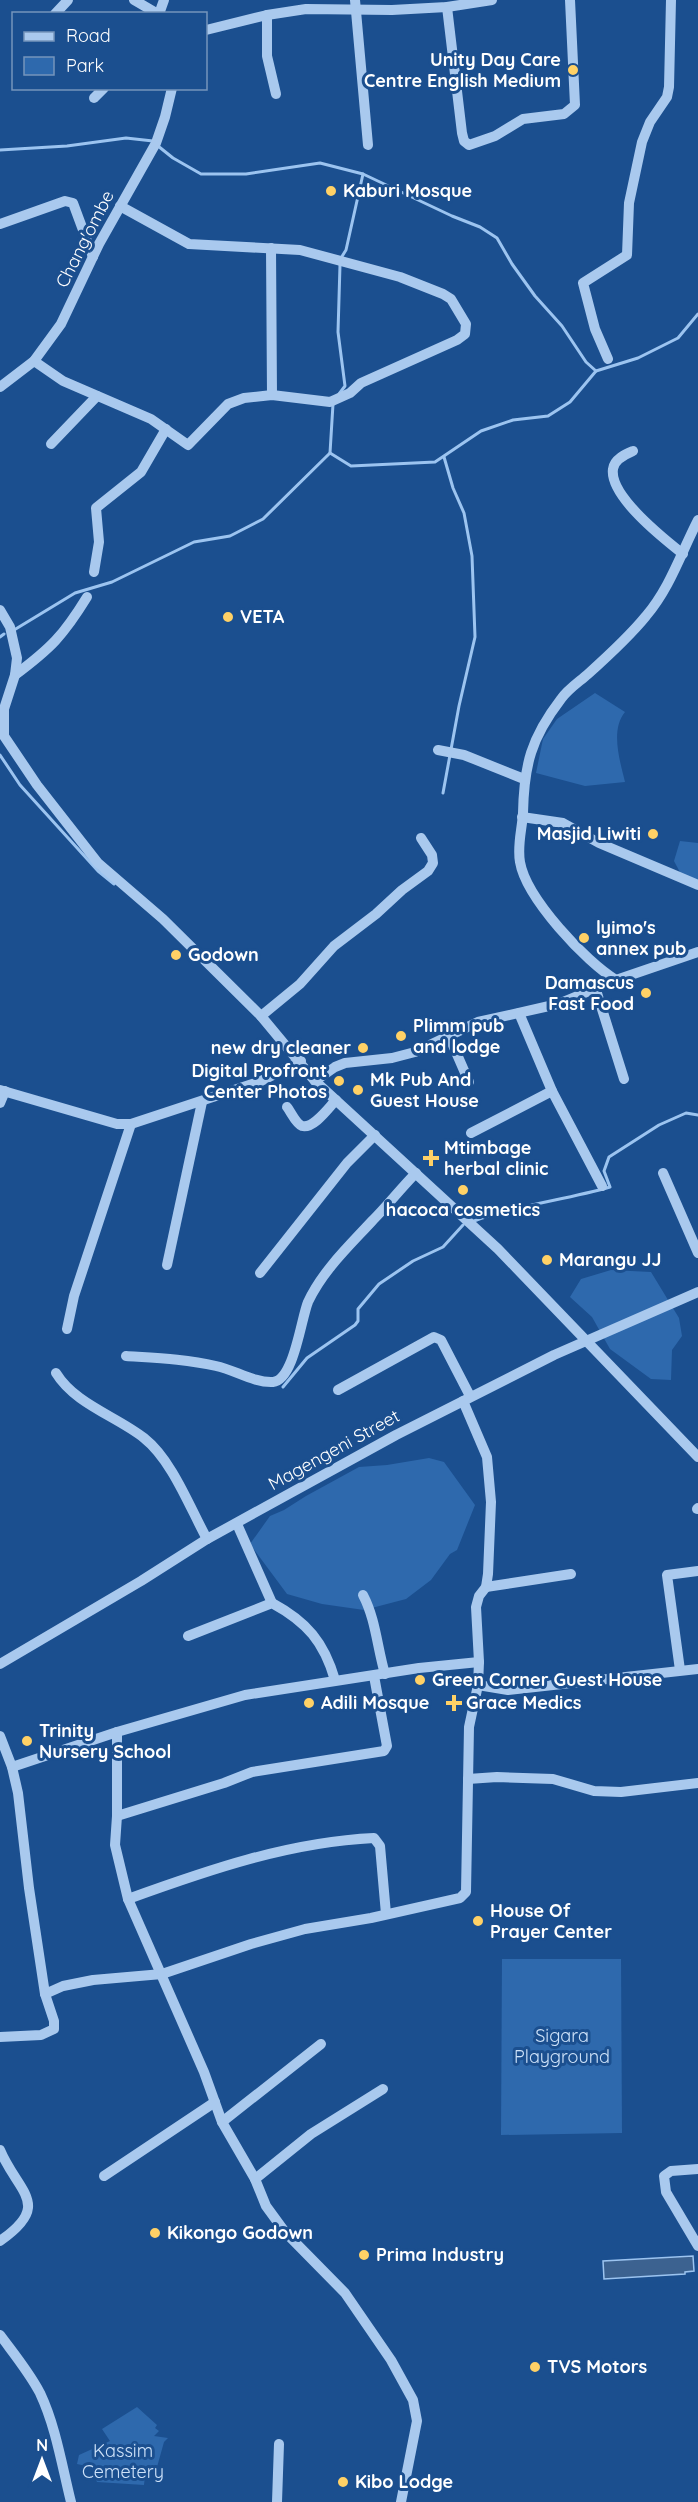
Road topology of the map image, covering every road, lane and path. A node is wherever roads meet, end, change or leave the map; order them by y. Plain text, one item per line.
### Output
1 (68, 0) edge
2 (134, 0) edge
3 (492, 0) edge
4 (570, 0) edge
5 (671, 0) edge
6 (355, 5) edge
7 (447, 7) junction
8 (57, 12) edge
9 (155, 12) edge
10 (267, 15) junction
11 (207, 30) edge
12 (102, 90) edge
13 (172, 90) edge
14 (276, 94) dead end
15 (94, 98) dead end
16 (368, 145) dead end
17 (120, 206) junction
18 (0, 224) edge
19 (271, 248) junction
20 (93, 257) junction
21 (608, 359) dead end
22 (34, 362) junction
23 (0, 387) edge
24 (272, 395) junction
25 (97, 396) junction
26 (166, 429) junction
27 (51, 444) dead end
28 (633, 450) dead end
29 (698, 520) edge
30 (683, 554) junction
31 (94, 572) dead end
32 (87, 597) dead end
33 (0, 610) edge
34 (15, 675) junction
35 (438, 750) dead end
36 (524, 779) junction
37 (522, 817) junction
38 (421, 838) dead end
39 (698, 885) edge
40 (698, 952) edge
41 (616, 980) junction
42 (596, 990) junction
43 (519, 1013) junction
44 (261, 1016) junction
45 (449, 1036) junction
46 (301, 1061) junction
47 (624, 1079) dead end
48 (315, 1081) junction
49 (469, 1082) dead end
50 (2, 1090) edge
51 (552, 1091) junction
52 (336, 1100) junction
53 (202, 1102) junction
54 (0, 1103) edge
55 (287, 1107) dead end
56 (131, 1124) junction
57 (471, 1133) dead end
58 (375, 1135) junction
59 (416, 1173) junction
60 (663, 1173) dead end
61 (602, 1186) dead end
62 (698, 1253) edge
63 (167, 1265) dead end
64 (260, 1273) dead end
65 (698, 1292) edge
66 (67, 1329) dead end
67 (585, 1341) junction
68 (126, 1356) dead end
69 (56, 1373) dead end
70 (338, 1390) dead end
71 (466, 1398) junction
72 (698, 1457) edge
73 (237, 1524) junction
74 (207, 1539) junction
75 (698, 1571) edge
76 (571, 1574) dead end
77 (486, 1587) junction
78 (363, 1595) dead end
79 (272, 1603) junction
80 (188, 1636) dead end
81 (479, 1662) junction
82 (0, 1664) edge
83 (698, 1669) edge
84 (680, 1670) junction
85 (379, 1675) junction
86 (335, 1680) junction
87 (478, 1685) junction
88 (117, 1732) junction
89 (0, 1736) edge
90 (12, 1767) junction
91 (468, 1779) junction
92 (698, 1783) edge
93 (117, 1816) junction
94 (128, 1899) junction
95 (386, 1914) junction
96 (162, 1974) junction
97 (45, 1994) junction
98 (0, 2037) edge
99 (321, 2044) dead end
100 (383, 2089) dead end
101 (215, 2102) junction
102 (222, 2122) junction
103 (0, 2150) edge
104 (698, 2169) edge
105 (104, 2176) dead end
106 (255, 2179) junction
107 (0, 2241) edge
108 (698, 2246) edge
109 (0, 2335) edge
110 (279, 2444) dead end
111 (71, 2502) edge
112 (277, 2502) edge
113 (400, 2502) edge

1 - 8 street
2 - 9 street
3 - 7 street
4 - 7 street
5 - 21 street
6 - 7 street
6 - 10 street
6 - 16 street
10 - 11 street
10 - 14 street
12 - 15 street
13 - 17 street, Chang'ombe
17 - 19 street
17 - 20 street, Chang'ombe
18 - 20 street
19 - 24 street
19 - 24 street
20 - 22 street, Chang'ombe
22 - 23 street, Chang'ombe
22 - 25 street
24 - 26 street
25 - 26 street
25 - 27 street
26 - 31 street
28 - 30 street
29 - 30 street
30 - 36 street
32 - 34 street
33 - 34 street
34 - 44 street
35 - 36 street
36 - 37 street
37 - 39 street
37 - 41 street
38 - 44 street
40 - 41 street
41 - 42 street
42 - 43 street
42 - 47 street
43 - 45 street
43 - 51 street
44 - 46 street
45 - 48 street
45 - 49 street
46 - 48 street
46 - 53 street
48 - 52 street
50 - 54 street
50 - 56 street
51 - 57 street
51 - 61 street
52 - 55 street
52 - 58 street
53 - 56 street
53 - 63 street
56 - 66 street
58 - 59 street
58 - 64 street
59 - 67 street
59 - 68 street
60 - 62 street
65 - 67 street, Magengeni Street
67 - 71 street, Magengeni Street
67 - 72 street
69 - 74 street
70 - 71 street
71 - 73 street, Magengeni Street
71 - 77 street
73 - 74 street, Magengeni Street
73 - 79 street
74 - 82 street, Magengeni Street
75 - 84 street
76 - 77 street
77 - 81 street
78 - 85 street
79 - 80 street
79 - 86 street
81 - 85 street
81 - 87 street
83 - 84 street
84 - 87 street
85 - 86 street
85 - 93 street
86 - 88 street
87 - 91 street
88 - 90 street
88 - 93 street
89 - 90 street
90 - 97 street
91 - 92 street
91 - 95 street
93 - 94 street
94 - 95 street
94 - 96 street
95 - 96 street
96 - 97 street
96 - 101 street
97 - 98 street
99 - 102 street
100 - 106 street
101 - 102 street
101 - 105 street
102 - 106 street
103 - 107 street
104 - 108 street
106 - 113 street
109 - 111 street
110 - 112 street

